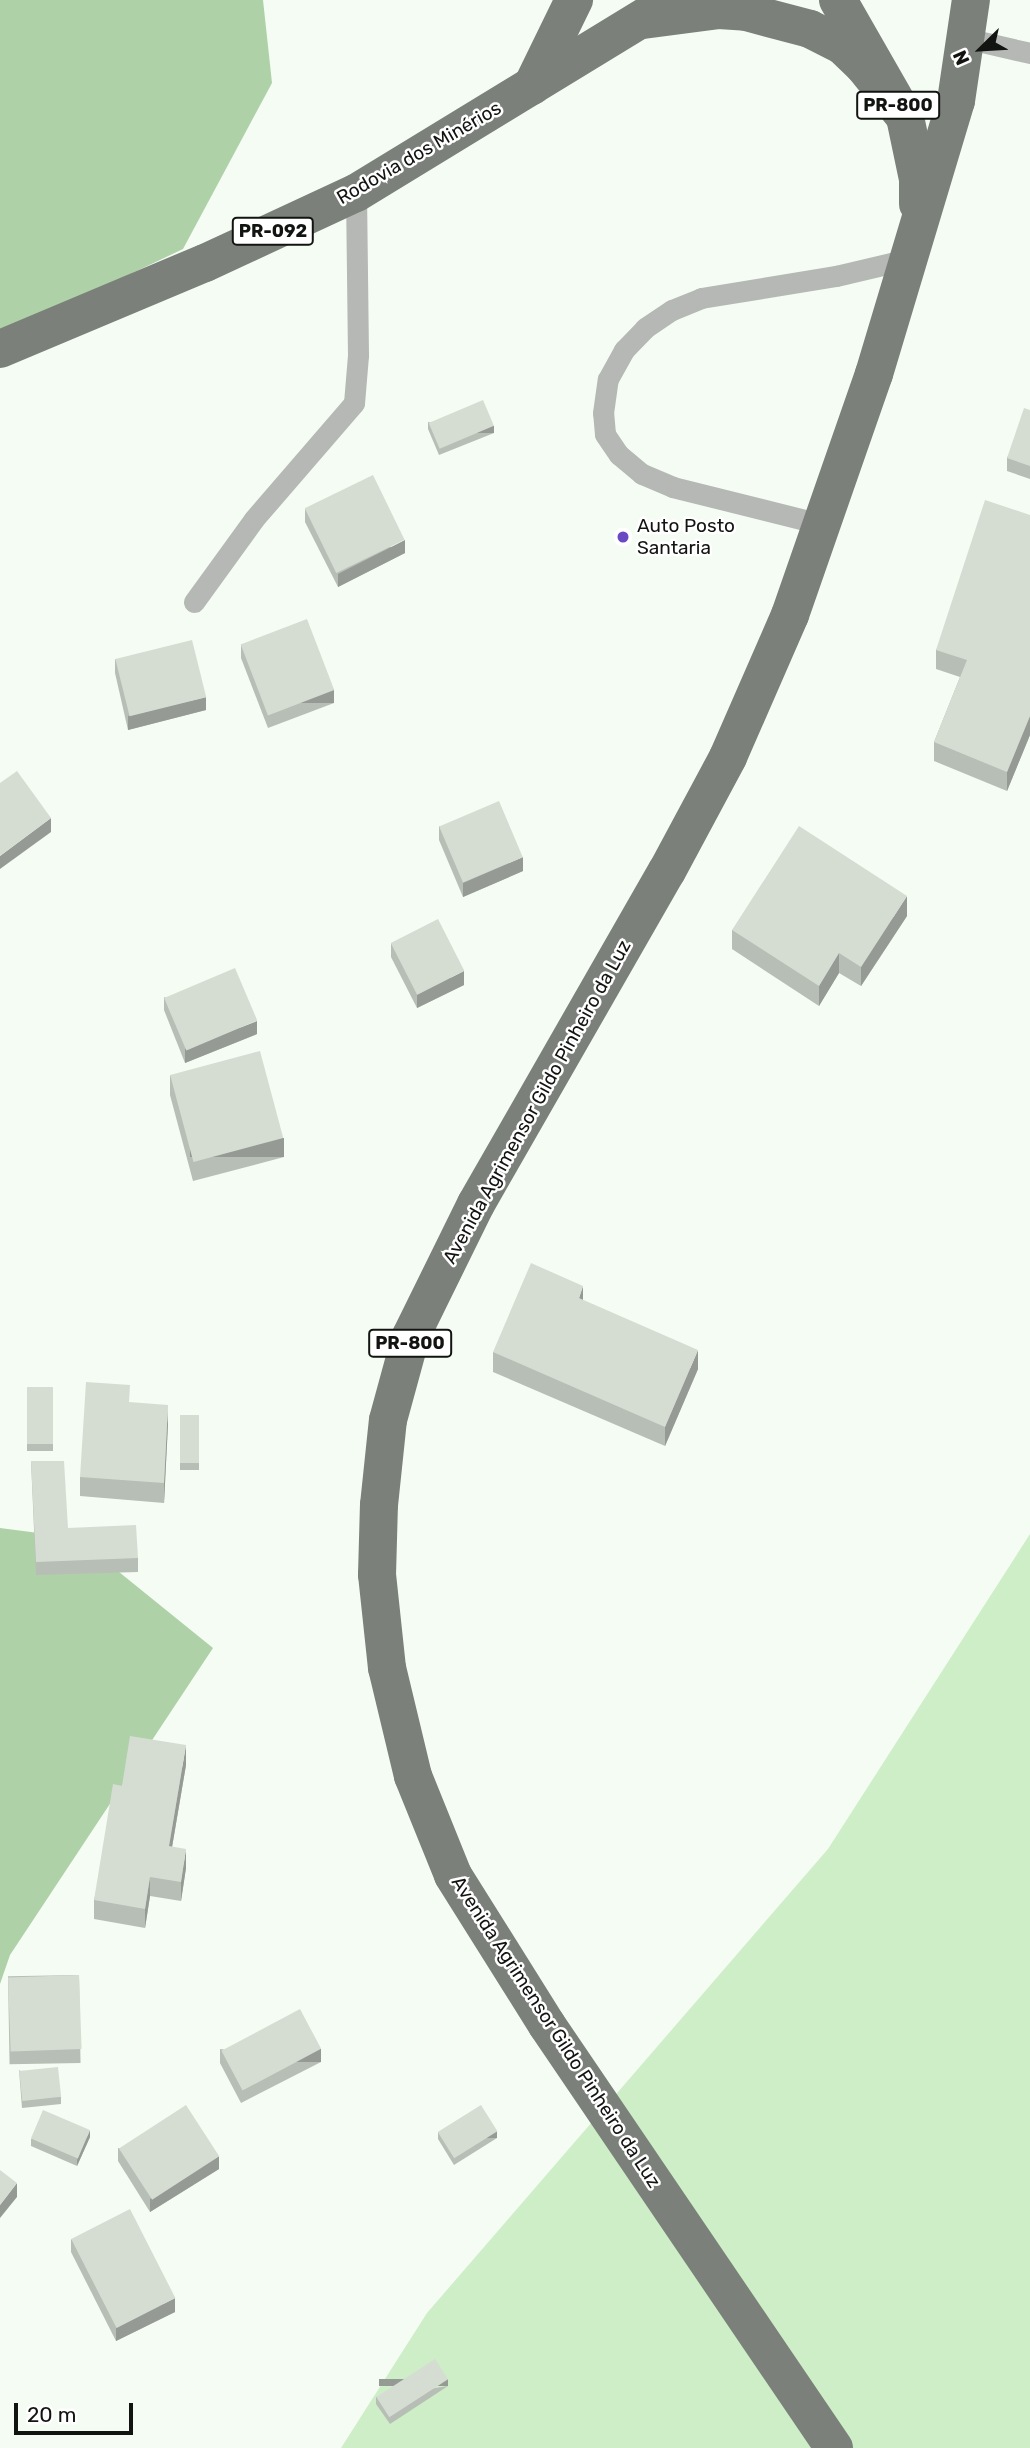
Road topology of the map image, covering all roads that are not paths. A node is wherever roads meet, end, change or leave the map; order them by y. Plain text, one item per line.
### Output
1 (574, 0) edge
2 (672, 0) edge
3 (838, 0) edge
4 (971, 0) edge
5 (634, 21) junction
6 (965, 38) junction
7 (1030, 53) edge
8 (532, 86) junction
9 (905, 117) junction
10 (356, 193) junction
11 (919, 223) junction
12 (908, 259) junction
13 (0, 349) edge
14 (821, 524) junction
15 (194, 603) dead end
16 (834, 2448) edge

1 - 8 main road
2 - 5 main road, Rodovia dos Minérios / PR-092
3 - 9 main road, Avenida Agrimensor Gildo Pinheiro da Luz / PR-800
4 - 6 main road, Avenida Agrimensor Gildo Pinheiro da Luz / PR-800
5 - 8 main road, Rodovia dos Minérios / PR-092
5 - 9 main road
6 - 7 lane
6 - 11 main road, Avenida Agrimensor Gildo Pinheiro da Luz / PR-800
8 - 10 main road, Rodovia dos Minérios / PR-092
9 - 11 main road, Avenida Agrimensor Gildo Pinheiro da Luz / PR-800
10 - 13 main road, Rodovia dos Minérios / PR-092
10 - 15 lane
11 - 12 main road, Avenida Agrimensor Gildo Pinheiro da Luz / PR-800
12 - 14 main road, Avenida Agrimensor Gildo Pinheiro da Luz / PR-800
12 - 14 lane
14 - 16 main road, Avenida Agrimensor Gildo Pinheiro da Luz / PR-800

